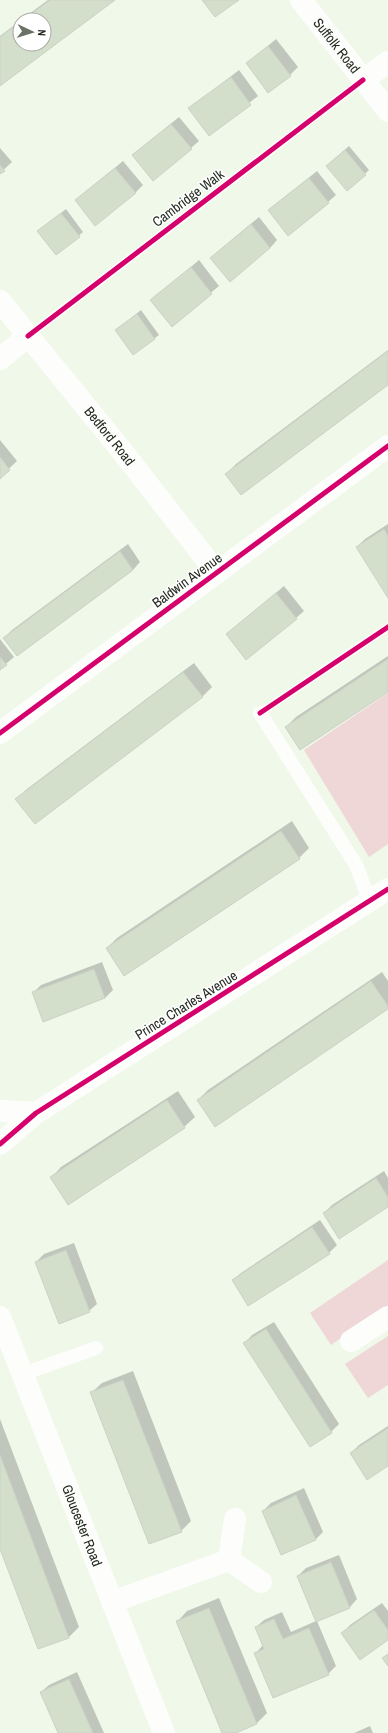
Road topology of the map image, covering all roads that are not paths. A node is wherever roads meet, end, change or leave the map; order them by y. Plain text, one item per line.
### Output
1 (301, 0) edge
2 (388, 62) edge
3 (363, 80) junction
4 (388, 111) edge
5 (0, 301) edge
6 (28, 336) junction
7 (0, 359) edge
8 (388, 446) edge
9 (218, 573) junction
10 (260, 713) dead end
11 (0, 732) edge
12 (388, 889) edge
13 (370, 902) junction
14 (0, 1110) edge
15 (36, 1113) junction
16 (0, 1144) edge
17 (0, 1317) edge
18 (388, 1317) edge
19 (351, 1342) dead end
20 (96, 1348) dead end
21 (22, 1374) junction
22 (235, 1519) dead end
23 (229, 1560) junction
24 (261, 1582) dead end
25 (112, 1602) junction
26 (164, 1733) edge

1 - 3 street, Suffolk Road
2 - 3 street
3 - 4 street, Suffolk Road
5 - 6 street, Bedford Road
6 - 7 street
6 - 9 street, Bedford Road
8 - 9 street, Baldwin Avenue
9 - 11 street, Baldwin Avenue
10 - 13 lane
12 - 13 street, Prince Charles Avenue
13 - 15 street, Prince Charles Avenue
14 - 15 street
15 - 16 street, Prince Charles Avenue
17 - 21 street, Gloucester Road
18 - 19 street
20 - 21 lane
21 - 25 street, Gloucester Road
22 - 23 street
23 - 24 street
23 - 25 street
25 - 26 street, Gloucester Road

